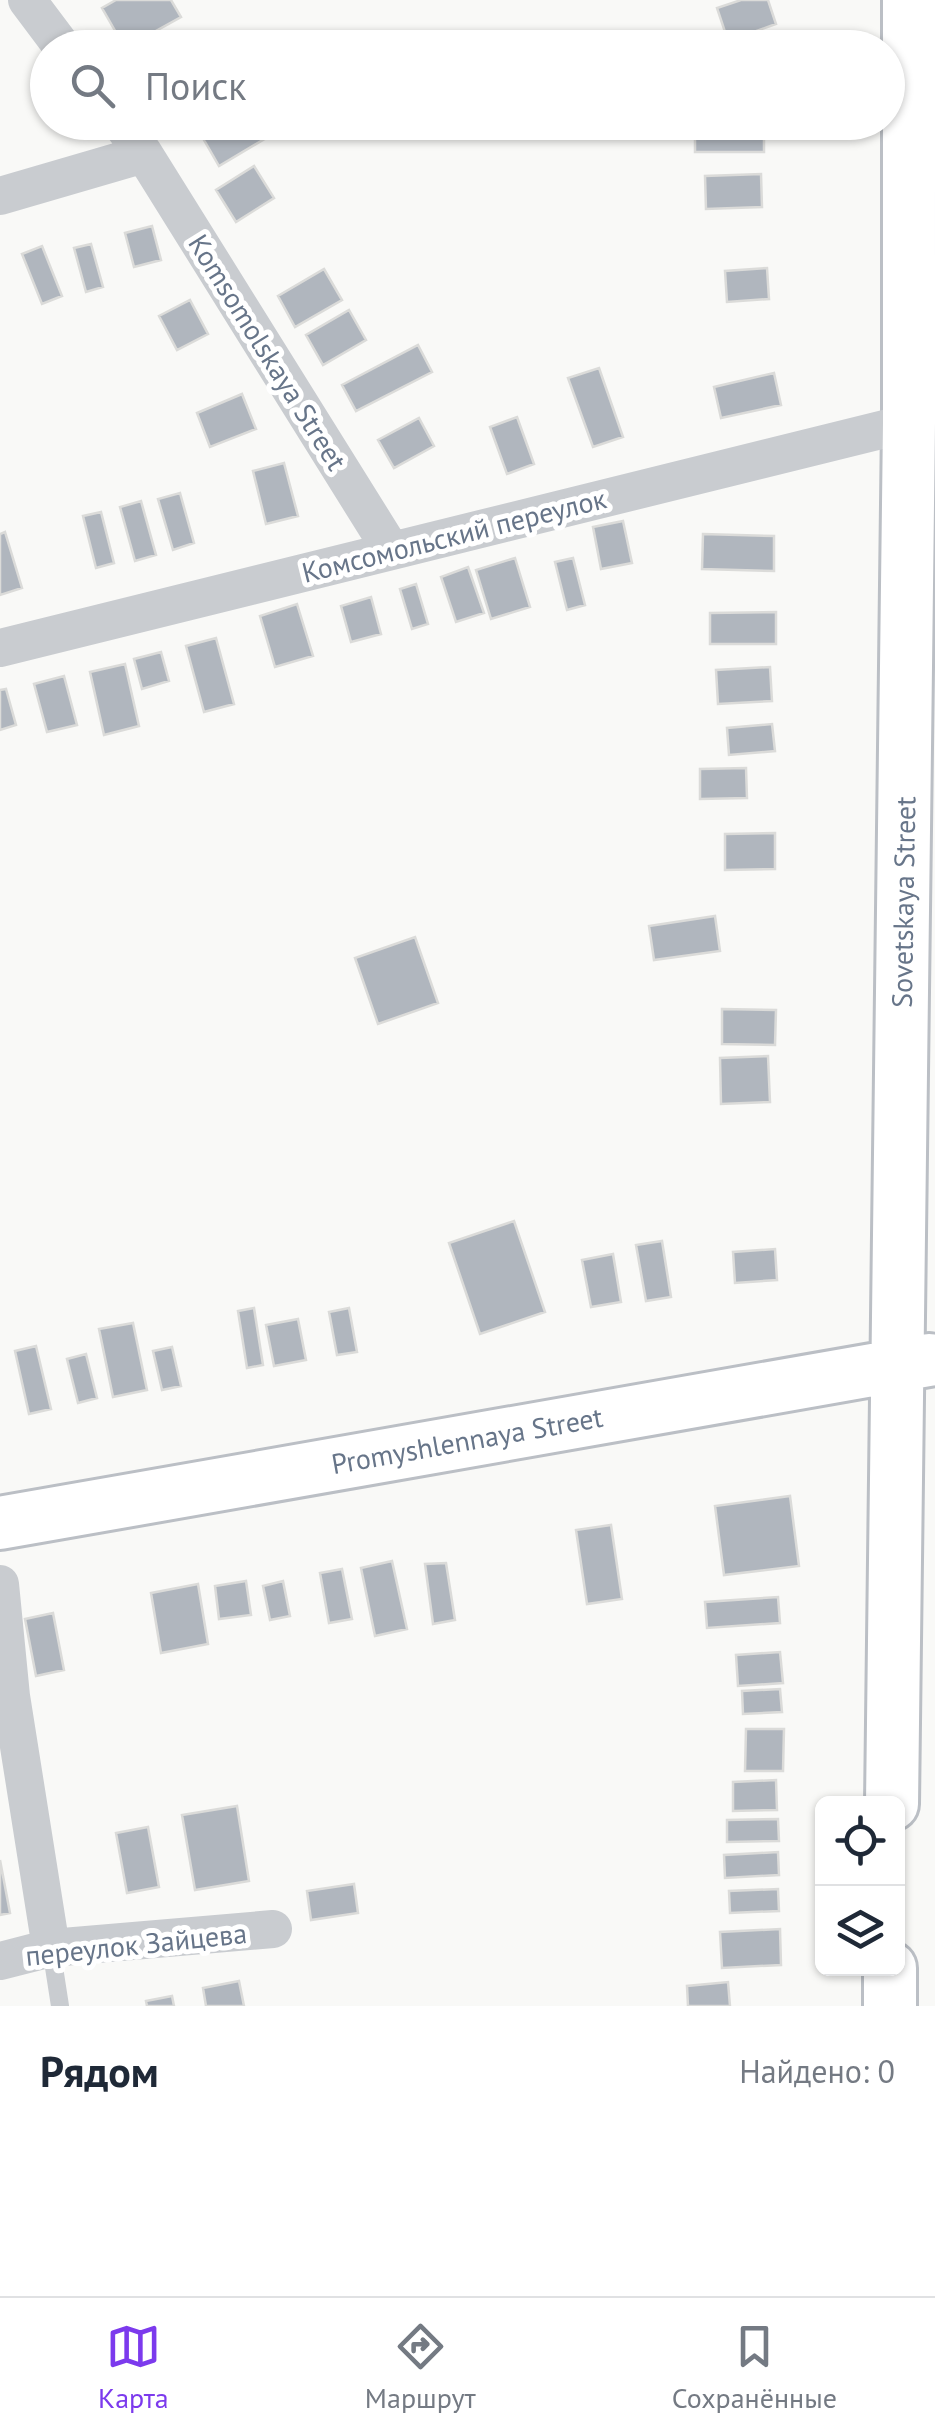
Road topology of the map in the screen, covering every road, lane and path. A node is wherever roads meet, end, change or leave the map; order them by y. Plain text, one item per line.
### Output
1 (28, 0) edge
2 (909, 0) edge
3 (50, 30) edge
4 (134, 140) edge
5 (144, 154) junction
6 (0, 196) edge
7 (909, 423) junction
8 (391, 550) junction
9 (0, 648) edge
10 (917, 1362) edge
11 (0, 1523) edge
12 (0, 1584) edge
13 (892, 1796) edge
14 (272, 1929) dead end
15 (51, 1948) junction
16 (0, 1960) edge
17 (890, 1976) edge
18 (60, 2006) edge
19 (890, 2006) edge

1 - 3 street
2 - 7 street, Sovetskaya Street
4 - 5 street, Komsomolskaya Street
5 - 6 street
5 - 8 street, Komsomolskaya Street
7 - 8 street, Комсомольский переулок
7 - 10 street, Sovetskaya Street
8 - 9 street, Комсомольский переулок
10 - 11 street, Promyshlennaya Street
10 - 13 street, Sovetskaya Street
12 - 15 street
14 - 15 street, переулок Зайцева
15 - 16 street, переулок Зайцева
15 - 18 lane
17 - 19 street

